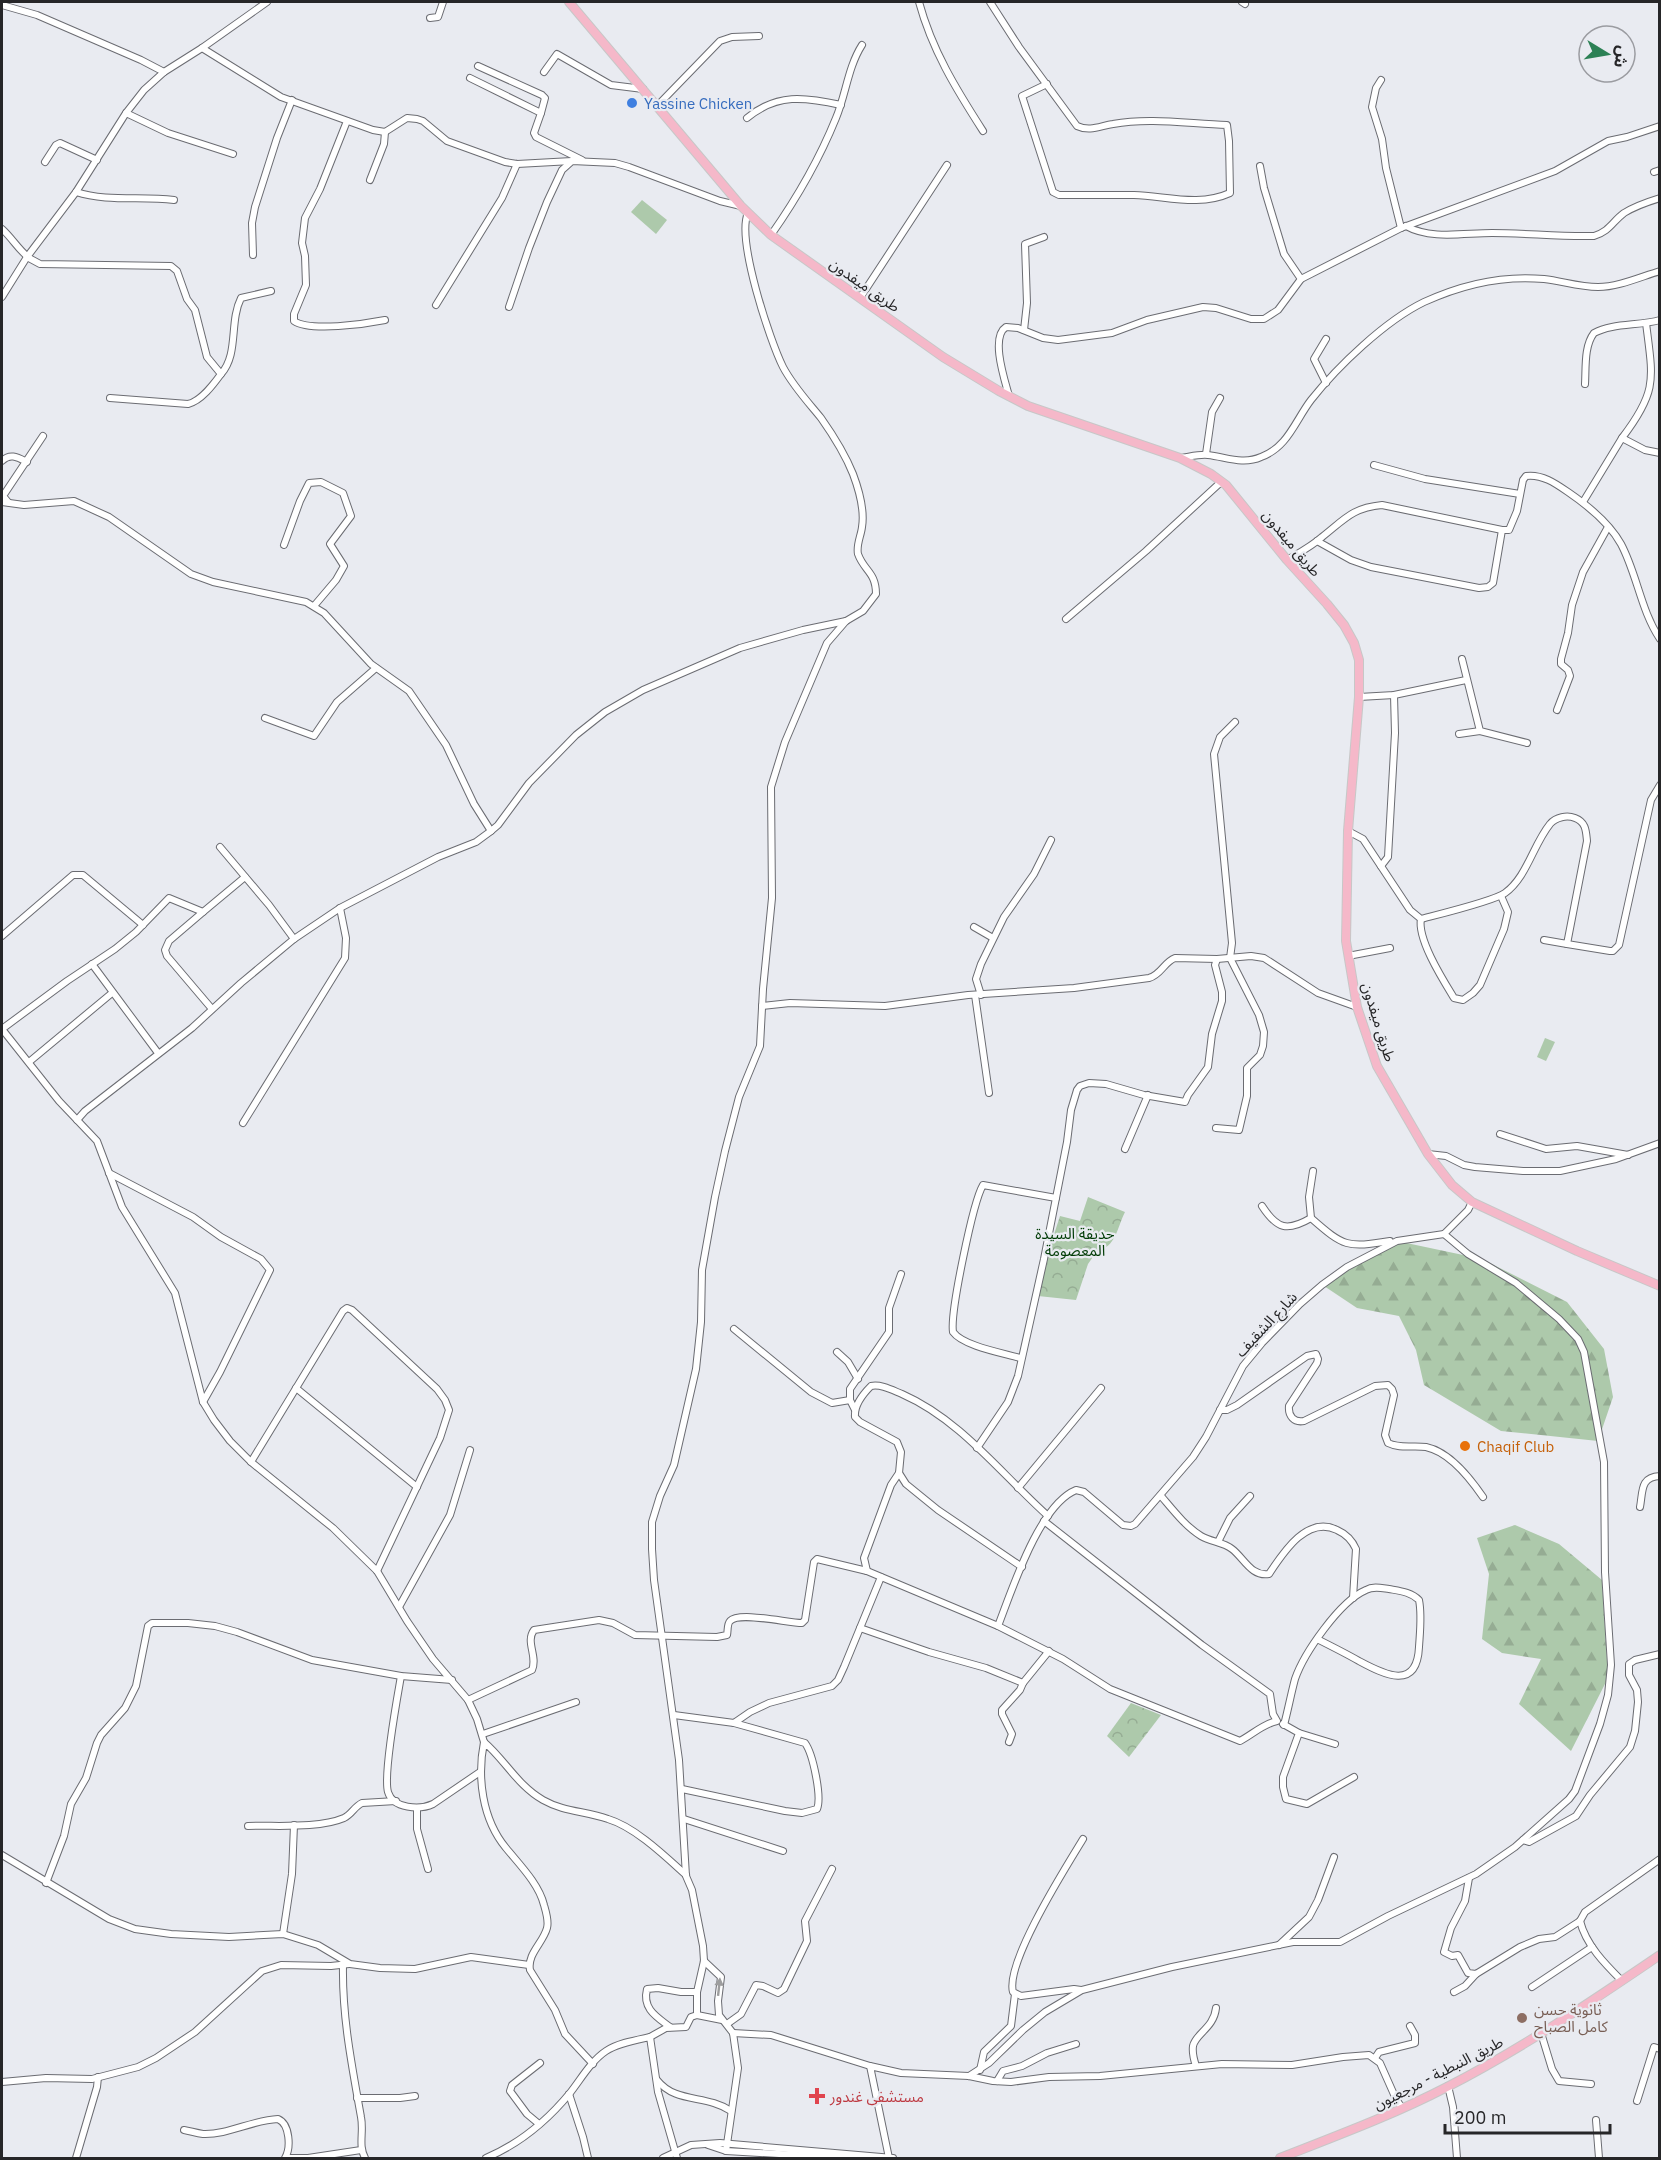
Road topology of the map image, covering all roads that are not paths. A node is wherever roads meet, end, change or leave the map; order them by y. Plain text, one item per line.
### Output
1 (267, 2) edge
2 (443, 2) edge
3 (569, 2) edge
4 (919, 2) edge
5 (990, 2) edge
6 (2, 5) edge
7 (11, 5) edge
8 (430, 18) dead end
9 (759, 36) dead end
10 (862, 45) dead end
11 (202, 48) junction
12 (478, 66) dead end
13 (164, 72) junction
14 (544, 72) dead end
15 (470, 78) dead end
16 (1381, 80) dead end
17 (1047, 84) junction
18 (644, 89) junction
19 (292, 100) junction
20 (658, 105) junction
21 (841, 105) junction
22 (126, 113) junction
23 (541, 114) junction
24 (747, 118) dead end
25 (347, 121) junction
26 (1659, 126) edge
27 (982, 131) dead end
28 (385, 132) junction
29 (233, 154) dead end
30 (97, 160) junction
31 (572, 161) junction
32 (45, 162) dead end
33 (585, 162) junction
34 (517, 164) junction
35 (947, 165) dead end
36 (1260, 166) dead end
37 (370, 180) dead end
38 (76, 192) junction
39 (1659, 198) edge
40 (174, 200) dead end
41 (741, 206) junction
42 (748, 213) junction
43 (1403, 227) junction
44 (2, 229) edge
45 (771, 235) junction
46 (1044, 237) dead end
47 (253, 255) dead end
48 (28, 257) junction
49 (1659, 271) edge
50 (1301, 279) junction
51 (271, 291) dead end
52 (2, 297) edge
53 (860, 298) junction
54 (436, 305) dead end
55 (509, 308) dead end
56 (385, 320) dead end
57 (1659, 320) edge
58 (1646, 323) junction
59 (1024, 330) junction
60 (1326, 339) dead end
61 (220, 374) junction
62 (1326, 383) junction
63 (1585, 384) dead end
64 (1009, 396) junction
65 (110, 398) dead end
66 (1220, 398) dead end
67 (43, 436) dead end
68 (1622, 438) junction
69 (1659, 453) edge
70 (1206, 454) junction
71 (1180, 458) junction
72 (2, 461) edge
73 (27, 462) junction
74 (1374, 465) dead end
75 (1221, 482) junction
76 (1520, 494) junction
77 (5, 502) edge
78 (1583, 502) junction
79 (1608, 527) junction
80 (1502, 530) junction
81 (1317, 541) junction
82 (284, 545) dead end
83 (1287, 560) junction
84 (314, 606) junction
85 (1066, 619) dead end
86 (846, 621) junction
87 (1659, 639) edge
88 (1462, 659) dead end
89 (376, 668) junction
90 (1466, 680) junction
91 (1395, 695) junction
92 (1359, 697) junction
93 (1557, 710) dead end
94 (265, 718) dead end
95 (1235, 722) dead end
96 (1480, 730) junction
97 (1460, 734) dead end
98 (1527, 743) dead end
99 (1659, 784) edge
100 (491, 831) junction
101 (1348, 831) junction
102 (1051, 840) dead end
103 (220, 847) dead end
104 (1381, 866) junction
105 (245, 878) junction
106 (1502, 896) junction
107 (340, 908) junction
108 (203, 912) junction
109 (1421, 919) junction
110 (143, 925) junction
111 (974, 927) dead end
112 (2, 936) edge
113 (993, 938) junction
114 (294, 939) junction
115 (1544, 940) dead end
116 (1567, 944) junction
117 (1390, 948) dead end
118 (1348, 957) junction
119 (1230, 958) junction
120 (1217, 959) junction
121 (92, 964) junction
122 (112, 993) junction
123 (978, 995) junction
124 (762, 1006) junction
125 (1357, 1007) junction
126 (212, 1009) junction
127 (158, 1053) junction
128 (29, 1062) junction
129 (988, 1094) dead end
130 (1148, 1095) junction
131 (77, 1120) junction
132 (243, 1123) dead end
133 (1216, 1128) dead end
134 (1500, 1134) dead end
135 (1659, 1143) edge
136 (1125, 1149) dead end
137 (1428, 1154) junction
138 (1628, 1155) junction
139 (1313, 1171) dead end
140 (109, 1173) junction
141 (1056, 1198) junction
142 (1472, 1202) junction
143 (1262, 1206) dead end
144 (1311, 1218) junction
145 (1444, 1234) junction
146 (1396, 1240) junction
147 (901, 1274) dead end
148 (1659, 1286) edge
149 (734, 1329) dead end
150 (837, 1352) dead end
151 (1020, 1358) junction
152 (858, 1378) junction
153 (297, 1388) junction
154 (1101, 1388) dead end
155 (850, 1400) junction
156 (203, 1402) junction
157 (855, 1410) junction
158 (1220, 1410) junction
159 (977, 1448) junction
160 (470, 1450) dead end
161 (250, 1462) junction
162 (899, 1473) junction
163 (1659, 1476) edge
164 (417, 1487) junction
165 (1018, 1488) junction
166 (1161, 1496) junction
167 (1250, 1496) dead end
168 (1483, 1497) dead end
169 (1640, 1507) dead end
170 (1046, 1519) junction
171 (1218, 1542) junction
172 (1022, 1567) junction
173 (377, 1571) junction
174 (867, 1571) junction
175 (880, 1576) junction
176 (1353, 1598) junction
177 (399, 1607) junction
178 (998, 1626) junction
179 (860, 1628) junction
180 (661, 1635) junction
181 (1317, 1639) junction
182 (1049, 1651) junction
183 (1659, 1654) edge
184 (400, 1677) junction
185 (453, 1680) junction
186 (1023, 1683) junction
187 (468, 1700) junction
188 (576, 1702) dead end
189 (674, 1715) junction
190 (1277, 1720) junction
191 (734, 1723) junction
192 (1284, 1725) junction
193 (1299, 1733) junction
194 (483, 1734) junction
195 (484, 1742) junction
196 (1009, 1742) dead end
197 (1335, 1744) dead end
198 (480, 1772) junction
199 (1354, 1777) dead end
200 (682, 1789) junction
201 (396, 1801) junction
202 (417, 1809) junction
203 (684, 1819) junction
204 (294, 1825) junction
205 (248, 1826) dead end
206 (1083, 1839) dead end
207 (1523, 1840) junction
208 (783, 1851) dead end
209 (2, 1855) edge
210 (1334, 1857) dead end
211 (1659, 1859) edge
212 (428, 1869) dead end
213 (832, 1869) dead end
214 (686, 1876) junction
215 (1469, 1878) junction
216 (46, 1882) junction
217 (1580, 1921) junction
218 (283, 1934) junction
219 (1279, 1946) junction
220 (1592, 1947) junction
221 (1659, 1955) edge
222 (704, 1961) junction
223 (346, 1964) junction
224 (529, 1965) junction
225 (1476, 1974) junction
226 (1622, 1981) junction
227 (1532, 1987) dead end
228 (1082, 1990) junction
229 (697, 1992) junction
230 (1454, 1992) dead end
231 (1015, 1994) junction
232 (1216, 2008) dead end
233 (697, 2015) junction
234 (724, 2022) junction
235 (1410, 2026) dead end
236 (670, 2027) junction
237 (733, 2032) junction
238 (1541, 2033) junction
239 (650, 2037) junction
240 (1076, 2044) dead end
241 (1659, 2049) edge
242 (1375, 2058) junction
243 (540, 2063) dead end
244 (593, 2064) junction
245 (870, 2066) junction
246 (1196, 2066) junction
247 (980, 2070) junction
248 (969, 2076) junction
249 (98, 2077) junction
250 (657, 2080) junction
251 (998, 2081) junction
252 (2, 2082) edge
253 (1591, 2084) dead end
254 (1448, 2086) junction
255 (568, 2094) junction
256 (415, 2096) dead end
257 (357, 2098) junction
258 (1637, 2101) dead end
259 (1402, 2108) junction
260 (731, 2111) junction
261 (1596, 2120) dead end
262 (539, 2124) junction
263 (183, 2130) dead end
264 (730, 2146) junction
265 (361, 2150) junction
266 (814, 2155) edge
267 (824, 2155) edge
268 (676, 2156) edge
269 (76, 2158) edge
270 (365, 2158) edge
271 (486, 2158) edge
272 (588, 2158) edge
273 (663, 2158) edge
274 (848, 2158) edge
275 (891, 2158) edge
276 (1280, 2158) edge
277 (1456, 2158) edge
278 (1599, 2158) edge

1 - 11 street
2 - 8 street
3 - 18 main road, طريق ميفدون
4 - 27 street
5 - 17 street
6 - 7 street
7 - 13 street
9 - 20 street
10 - 21 street
11 - 13 street
11 - 19 street
12 - 23 street
13 - 22 street
14 - 18 street
15 - 23 street
16 - 43 street
17 - 17 street
18 - 20 main road, طريق ميفدون
19 - 25 street
19 - 47 street
20 - 41 main road, طريق ميفدون
21 - 24 street
21 - 45 street
22 - 29 street
22 - 30 street
23 - 33 street
25 - 28 street
25 - 56 street
26 - 43 street
28 - 34 street
28 - 37 street
30 - 32 street
30 - 38 street
31 - 33 street
31 - 34 street
31 - 55 street
33 - 41 street
34 - 54 street
35 - 53 street
36 - 50 street
38 - 40 street
38 - 48 street
39 - 43 street
41 - 42 main road, طريق ميفدون
42 - 45 main road, طريق ميفدون
42 - 86 street
43 - 50 street
44 - 48 street
45 - 53 main road, طريق ميفدون
46 - 59 street
48 - 52 street
48 - 61 street
49 - 62 street
50 - 59 street
51 - 61 street
53 - 64 main road, طريق ميفدون
57 - 58 street
58 - 63 street
58 - 68 street
59 - 64 street
60 - 62 street
61 - 65 street
62 - 70 street
64 - 71 main road, طريق ميفدون
66 - 70 street
67 - 73 street
68 - 69 street
68 - 78 street
70 - 71 street
71 - 75 main road, طريق ميفدون
72 - 73 street
73 - 77 street
74 - 76 street
75 - 83 main road, طريق ميفدون
75 - 85 street
76 - 78 street
76 - 80 street
77 - 84 street
78 - 79 street
79 - 87 street
79 - 93 street
80 - 81 street
80 - 81 street
81 - 83 street
82 - 84 street
83 - 92 main road, طريق ميفدون
84 - 89 street
86 - 100 street
86 - 124 street
88 - 90 street
89 - 94 street
89 - 100 street
90 - 91 street
90 - 96 street
91 - 92 street
91 - 104 street
92 - 101 main road, طريق ميفدون
95 - 119 street
96 - 97 street
96 - 98 street
99 - 116 street
100 - 107 street
101 - 104 street
101 - 118 main road, طريق ميفدون
102 - 113 street
103 - 105 street
104 - 109 street
105 - 108 street
105 - 114 street
106 - 109 street
106 - 109 street
106 - 116 street
107 - 114 street
107 - 132 street
108 - 110 street
108 - 126 street
110 - 112 street
110 - 121 street
111 - 113 street
113 - 123 street
114 - 126 street
115 - 116 street
117 - 118 street
118 - 125 main road, طريق ميفدون
119 - 120 street
119 - 125 street
119 - 133 street
120 - 123 street
120 - 130 street
121 - 122 street
121 - 128 street
122 - 127 street
122 - 128 street
123 - 124 street
123 - 129 street
124 - 180 street
125 - 137 main road, طريق ميفدون
126 - 127 street
127 - 131 street
128 - 131 street
130 - 136 street
130 - 141 street
131 - 140 street
134 - 138 street
135 - 138 street
137 - 138 street
137 - 142 main road, طريق ميفدون
139 - 144 street
140 - 156 street
140 - 156 street
141 - 151 street
141 - 151 street
142 - 145 street
142 - 148 main road, طريق ميفدون
143 - 144 street
144 - 146 street
145 - 146 street, شارع الشقيف
145 - 207 street
146 - 158 street, شارع الشقيف
147 - 152 street
149 - 155 street
150 - 152 street
151 - 159 street
152 - 155 street
153 - 161 street
153 - 164 street
153 - 164 street
154 - 165 street
155 - 157 street
156 - 161 street
157 - 159 street
157 - 162 street
158 - 166 street, شارع الشقيف
158 - 168 street
159 - 165 street
160 - 177 street
161 - 173 street
162 - 172 street
162 - 174 street
163 - 169 street
164 - 173 street
165 - 170 street
166 - 170 street, شارع الشقيف
166 - 171 street
167 - 171 street
170 - 172 street
170 - 190 street
171 - 176 street
172 - 178 street
173 - 177 street
174 - 175 street
174 - 180 street
175 - 178 street
175 - 179 street
176 - 181 street
176 - 181 street
177 - 185 street
178 - 182 street
179 - 186 street
179 - 191 street
180 - 187 street
180 - 189 street
181 - 192 street
182 - 186 street
182 - 190 street
183 - 207 street
184 - 185 street
184 - 201 street
184 - 216 street
185 - 187 street
186 - 196 street
187 - 194 street
188 - 194 street
189 - 191 street
189 - 200 street
190 - 192 street
191 - 200 street
192 - 193 street
193 - 197 street
193 - 199 street
194 - 195 street
195 - 198 street
195 - 214 street
198 - 202 street
198 - 224 street
200 - 203 street
201 - 202 street
201 - 204 street
202 - 212 street
203 - 208 street
203 - 214 street
204 - 205 street
204 - 218 street
206 - 231 street
207 - 215 street
209 - 216 street
210 - 219 street
211 - 217 street
213 - 234 street
214 - 222 street
215 - 219 street
215 - 225 street
216 - 218 street
217 - 220 street
217 - 225 street
218 - 223 street
219 - 228 street
220 - 226 street
220 - 227 street
221 - 226 main road, طريق النبطية - مرجعيون
222 - 229 street
234 -> 222 street
223 - 224 street
223 - 249 street
223 - 257 street
224 - 244 street
225 - 230 street
226 - 238 main road, طريق النبطية - مرجعيون
228 - 231 street
228 - 247 street
229 - 233 street
229 - 236 street
231 - 247 street
232 - 246 street
233 - 234 street
233 - 236 street
234 - 237 street
235 - 242 street
236 - 239 street
237 - 245 street
237 - 260 street
238 - 253 street
238 - 254 main road, طريق النبطية - مرجعيون
239 - 244 street
239 - 250 street
240 - 251 street
241 - 258 street
242 - 246 street
242 - 259 street
243 - 262 street
244 - 255 street
245 - 248 street
245 - 275 street
246 - 251 street
247 - 248 street
248 - 251 street
249 - 252 street
249 - 269 street
250 - 260 street
250 - 268 street
254 - 259 main road, طريق النبطية - مرجعيون
254 - 277 street
255 - 262 street
255 - 272 street
256 - 257 street
257 - 265 street
259 - 276 main road, طريق النبطية - مرجعيون
260 - 264 street
261 - 278 street
262 - 271 street
263 - 265 street
264 - 266 street
264 - 268 street
265 - 270 street
266 - 267 street
267 - 274 street
267 - 275 street
268 - 273 street

